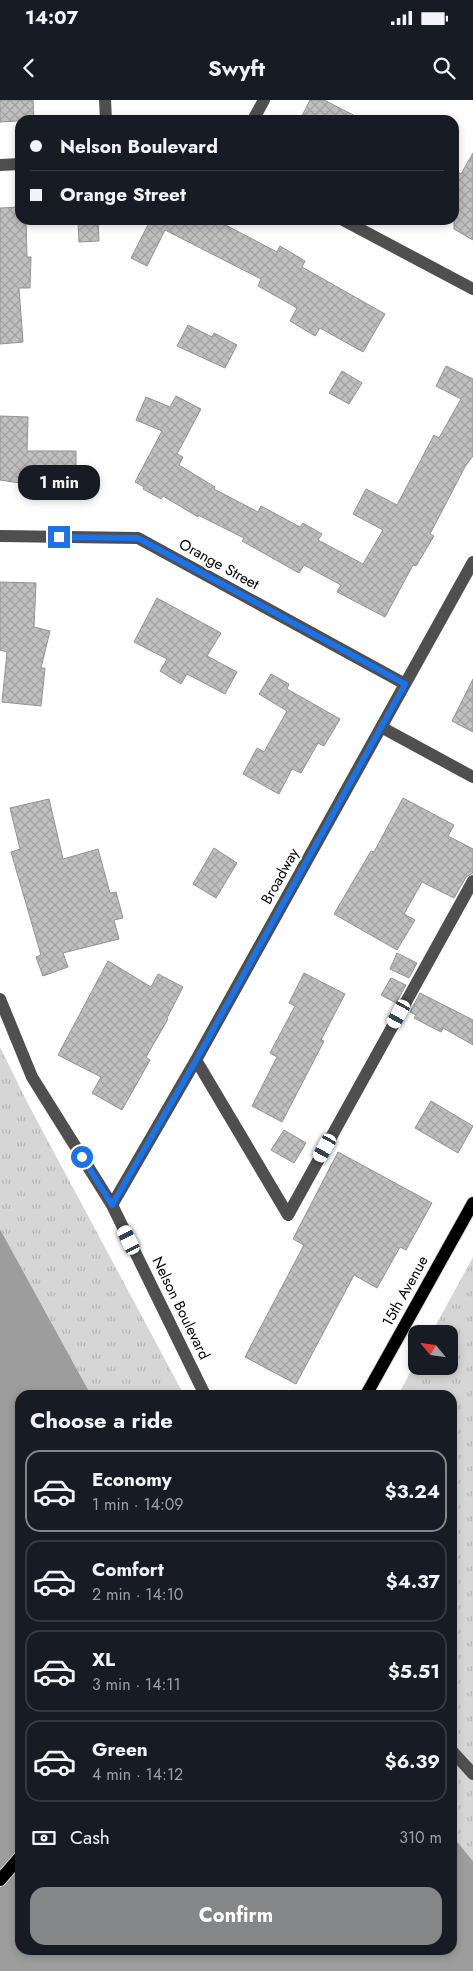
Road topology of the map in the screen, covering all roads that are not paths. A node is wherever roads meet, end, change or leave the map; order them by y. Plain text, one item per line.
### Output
1 (104, 100) edge
2 (264, 100) edge
3 (106, 115) edge
4 (256, 115) edge
5 (15, 164) edge
6 (0, 165) edge
7 (352, 225) edge
8 (473, 289) edge
9 (0, 536) edge
10 (473, 562) edge
11 (405, 684) junction
12 (381, 726) junction
13 (473, 777) edge
14 (473, 881) edge
15 (0, 999) edge
16 (196, 1060) junction
17 (473, 1203) edge
18 (112, 1205) junction
19 (203, 1390) edge
20 (369, 1390) edge
21 (457, 1756) edge
22 (473, 1774) edge
23 (15, 1860) edge
24 (15, 1863) edge
25 (0, 1869) edge
26 (0, 1880) edge

1 - 3 street
2 - 4 street
5 - 6 street
7 - 8 street
9 - 11 street, Orange Street
10 - 11 street, Broadway
11 - 12 street, Broadway
12 - 13 street
12 - 16 street, Broadway
14 - 16 street
15 - 18 street, Nelson Boulevard
16 - 18 street, Broadway
17 - 20 main road, 15th Avenue
18 - 19 street, Nelson Boulevard
21 - 22 street
23 - 25 main road
24 - 26 main road

